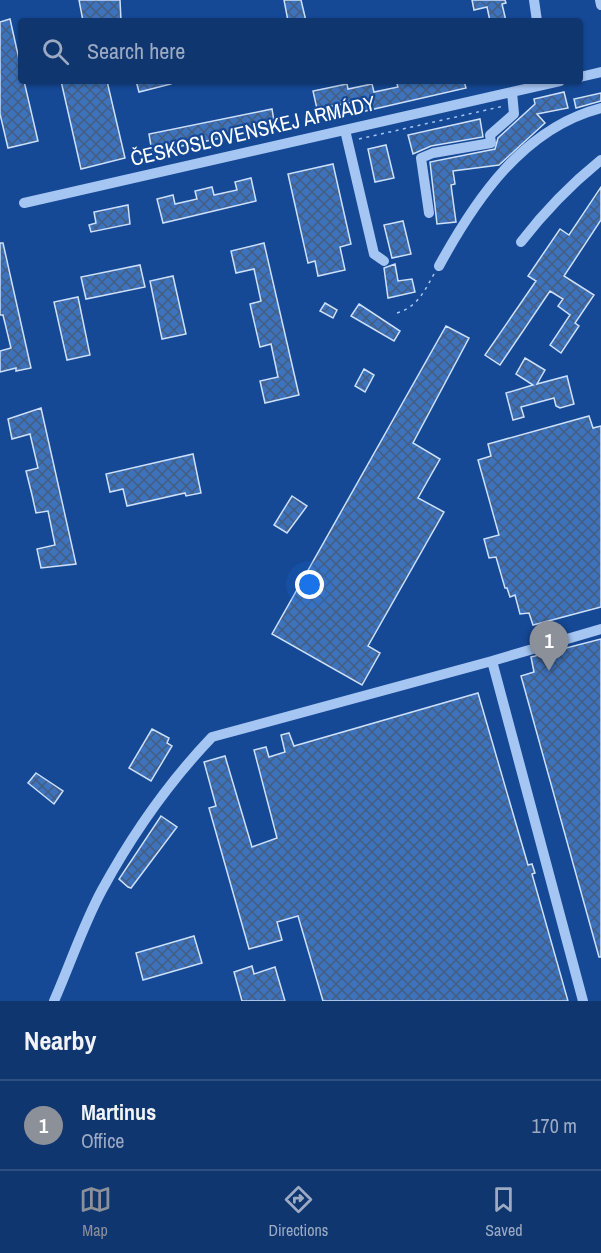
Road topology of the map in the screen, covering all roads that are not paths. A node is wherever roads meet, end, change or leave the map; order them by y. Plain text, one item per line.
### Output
1 (534, 0) edge
2 (600, 0) edge
3 (601, 4) edge
4 (537, 18) edge
5 (601, 72) edge
6 (583, 75) edge
7 (545, 84) edge
8 (512, 92) junction
9 (601, 108) edge
10 (346, 136) junction
11 (601, 160) edge
12 (24, 203) dead end
13 (429, 213) dead end
14 (521, 242) dead end
15 (384, 261) dead end
16 (438, 266) road end
17 (601, 630) edge
18 (492, 661) junction
19 (54, 1001) edge
20 (583, 1001) edge

1 - 4 street
2 - 3 street
5 - 6 street
7 - 8 street, ČESKOSLOVENSKEJ ARMÁDY
8 - 10 street, ČESKOSLOVENSKEJ ARMÁDY
8 - 13 street
9 - 16 street
10 - 12 street, ČESKOSLOVENSKEJ ARMÁDY
10 - 15 street
11 - 14 street
17 - 18 street
18 - 19 street
18 - 20 street

